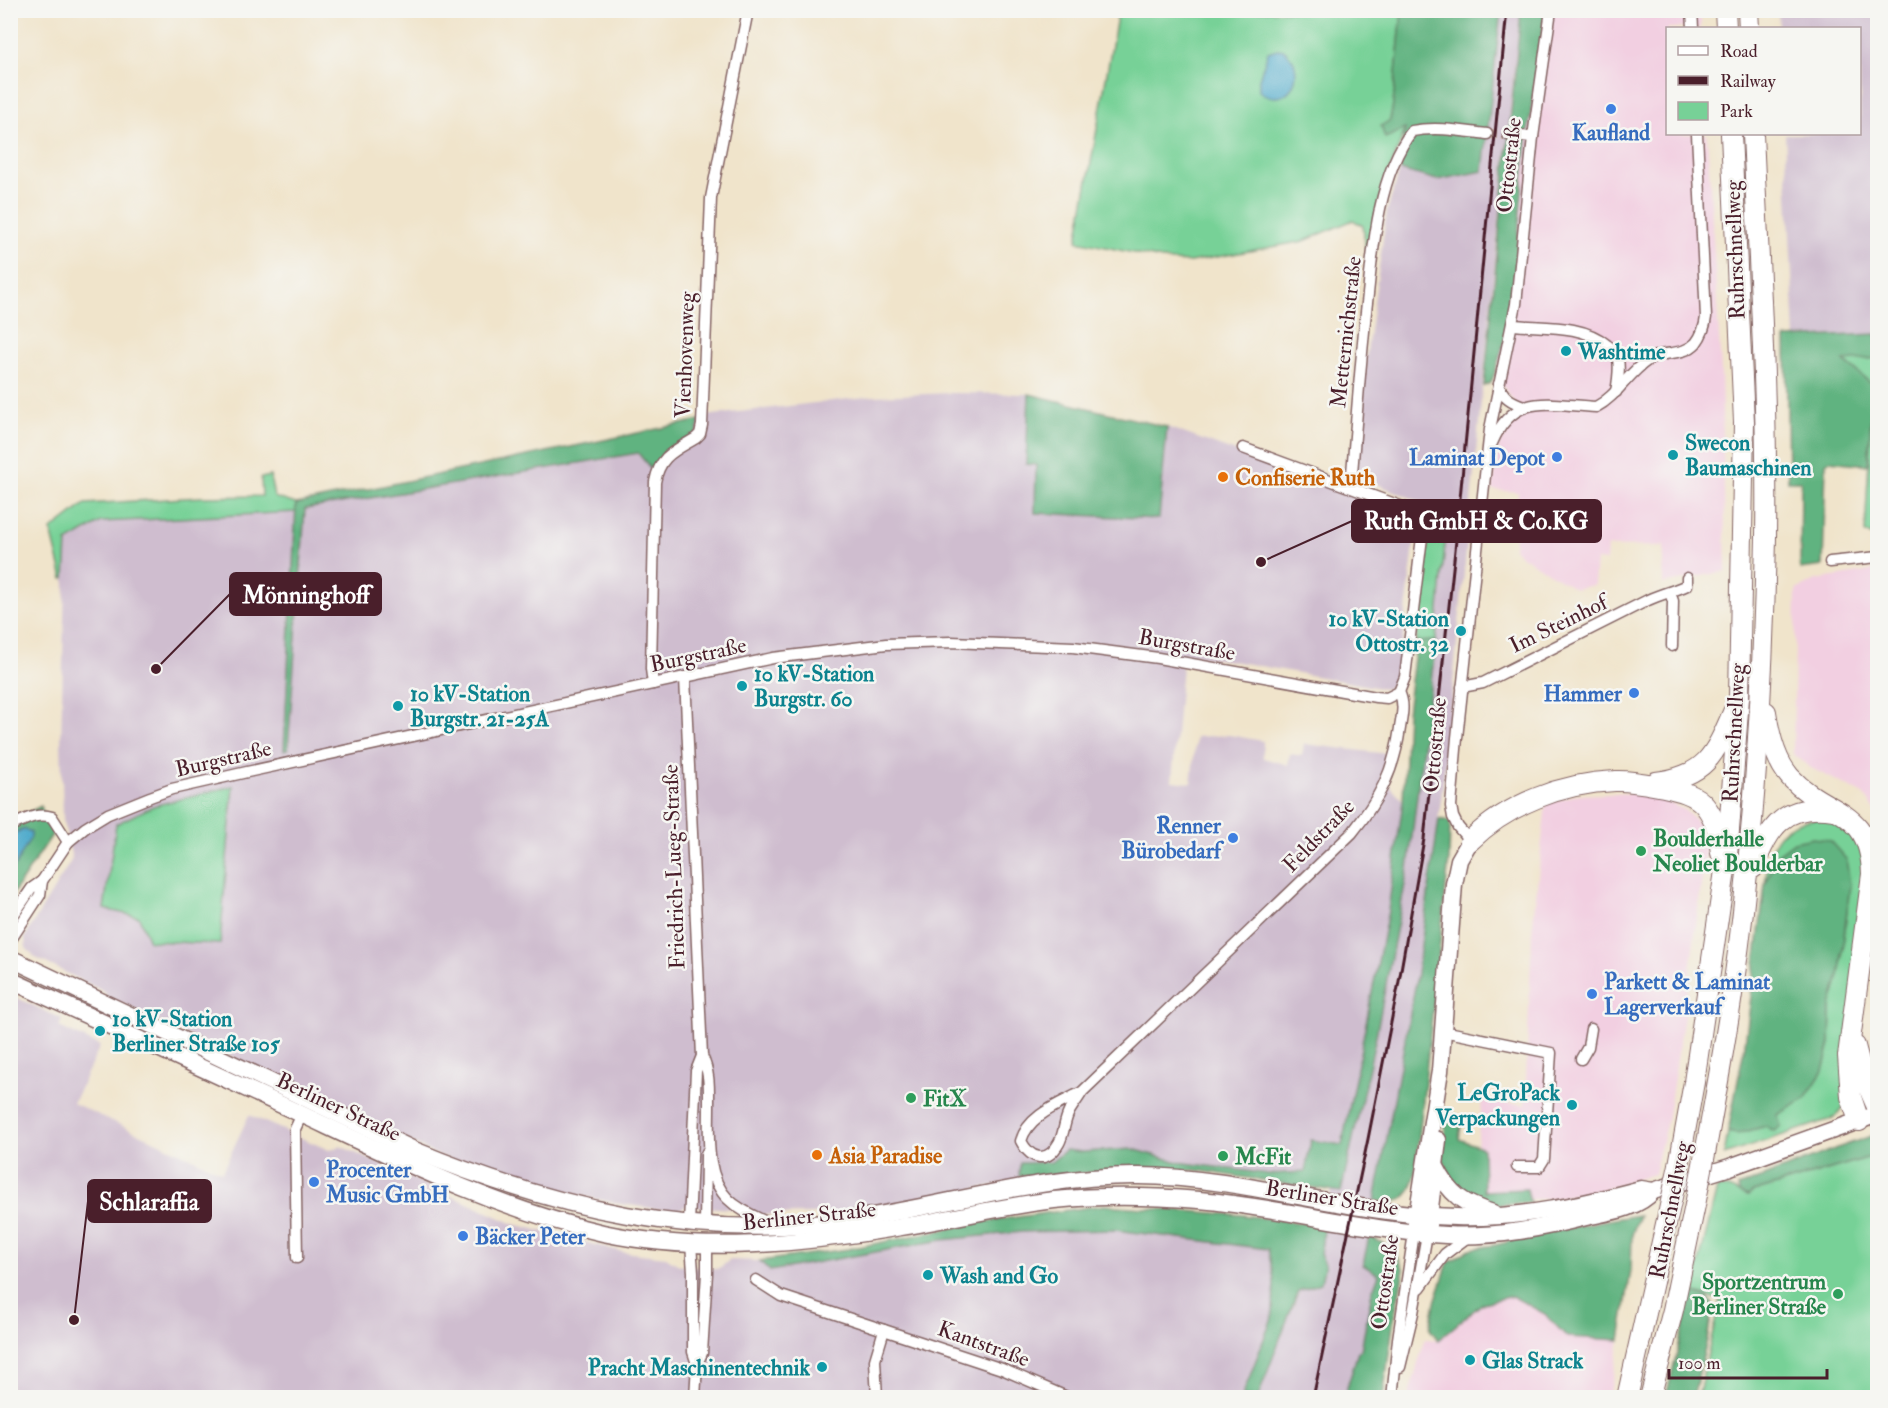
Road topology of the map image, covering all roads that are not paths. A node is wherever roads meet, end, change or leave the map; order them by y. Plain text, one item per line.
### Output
1 (748, 10) edge
2 (1551, 10) edge
3 (1692, 10) edge
4 (1725, 10) edge
5 (1748, 10) edge
6 (1693, 27) edge
7 (1726, 27) edge
8 (1749, 27) edge
9 (1487, 134) tunnel mouth
10 (1508, 135) tunnel mouth
11 (1697, 135) edge
12 (1731, 135) edge
13 (1753, 135) edge
14 (1533, 137) junction
15 (1513, 325) junction
16 (1499, 384) junction
17 (1616, 392) junction
18 (1524, 406) junction
19 (1243, 448) dead end
20 (1487, 454) junction
21 (1360, 490) junction
22 (1878, 557) edge
23 (1830, 562) dead end
24 (1687, 578) dead end
25 (1670, 593) junction
26 (1672, 646) dead end
27 (685, 676) junction
28 (1761, 683) junction
29 (653, 684) junction
30 (1462, 687) junction
31 (1399, 692) junction
32 (1739, 698) junction
33 (1644, 783) junction
34 (1836, 810) junction
35 (10, 826) edge
36 (1470, 841) junction
37 (68, 842) junction
38 (1724, 877) junction
39 (42, 881) junction
40 (1746, 885) junction
41 (10, 921) edge
42 (10, 941) edge
43 (10, 958) edge
44 (10, 980) edge
45 (1852, 1025) junction
46 (1591, 1029) dead end
47 (1443, 1031) junction
48 (702, 1056) junction
49 (1581, 1059) dead end
50 (1440, 1071) junction
51 (1082, 1092) junction
52 (1878, 1109) edge
53 (302, 1114) junction
54 (1878, 1114) edge
55 (1859, 1121) junction
56 (709, 1150) junction
57 (1436, 1167) junction
58 (1517, 1167) dead end
59 (1653, 1191) junction
60 (1423, 1215) junction
61 (1500, 1216) junction
62 (697, 1224) junction
63 (773, 1225) junction
64 (1421, 1234) junction
65 (1470, 1236) junction
66 (699, 1245) junction
67 (297, 1258) dead end
68 (756, 1280) dead end
69 (1417, 1293) junction
70 (884, 1329) junction
71 (697, 1364) junction
72 (1393, 1395) edge
73 (695, 1398) edge
74 (877, 1398) edge
75 (1069, 1398) edge
76 (1627, 1398) edge
77 (1650, 1398) edge

1 - 29 street, Vienhovenweg
2 - 14 street, Ottostraße
3 - 6 street
4 - 7 highway
5 - 8 highway
9 - 21 street, Metternichstraße
10 - 14 street
11 - 17 street
12 - 32 highway, Ruhrschnellweg
13 - 28 highway, Ruhrschnellweg
14 - 15 street, Ottostraße
15 - 16 street, Ottostraße
15 - 17 street
16 - 18 street
16 - 20 street, Ottostraße
17 - 18 street
18 - 20 street, Ottostraße
19 - 21 street
20 - 30 street, Ottostraße
21 - 31 street, Feldstraße
22 - 23 street
24 - 25 street, Im Steinhof
25 - 26 street
25 - 30 street, Im Steinhof
27 - 29 street, Burgstraße
27 - 31 street, Burgstraße
27 - 48 street, Friedrich-Lueg-Straße
28 - 34 highway
28 - 40 highway, Ruhrschnellweg
29 - 37 street, Burgstraße
30 - 36 street, Ottostraße
31 - 51 street, Feldstraße
32 - 33 highway
32 - 38 highway, Ruhrschnellweg
33 - 36 highway
33 - 38 highway
34 - 40 highway
34 - 45 highway
35 - 37 street
36 - 47 main road, Ottostraße
37 - 39 street, Burgstraße
38 - 76 highway, Ruhrschnellweg, bridge
39 - 41 street, Burgstraße
39 - 42 street, Burgstraße
40 - 77 highway, Ruhrschnellweg, bridge
43 - 62 main road, Berliner Straße
44 - 53 main road, Berliner Straße
45 - 52 highway
45 - 55 highway
46 - 49 street
47 - 50 main road, Ottostraße
47 - 58 street
48 - 56 street, Friedrich-Lueg-Straße
48 - 62 street, Friedrich-Lueg-Straße
50 - 57 main road, Ottostraße
50 - 60 main road, Ottostraße
51 - 51 street, Feldstraße
53 - 66 main road, Berliner Straße
53 - 67 street
54 - 55 main road, Berliner Straße
55 - 59 main road, Berliner Straße
56 - 62 street, Friedrich-Lueg-Straße
56 - 63 street, Friedrich-Lueg-Straße
57 - 60 main road, Ottostraße
57 - 61 main road
59 - 61 main road, Berliner Straße
59 - 65 main road, Berliner Straße
60 - 61 main road, Berliner Straße
60 - 63 main road, Berliner Straße
60 - 64 main road, Ottostraße
62 - 63 main road, Berliner Straße
62 - 66 main road
64 - 65 main road, Berliner Straße
64 - 66 main road, Berliner Straße
64 - 69 street, Ottostraße
64 - 72 street, Ottostraße
65 - 69 street, Ottostraße
66 - 71 street
66 - 71 street
68 - 70 street, Kantstraße
69 - 72 street, Ottostraße
70 - 74 street
70 - 75 street, Kantstraße
71 - 73 street

